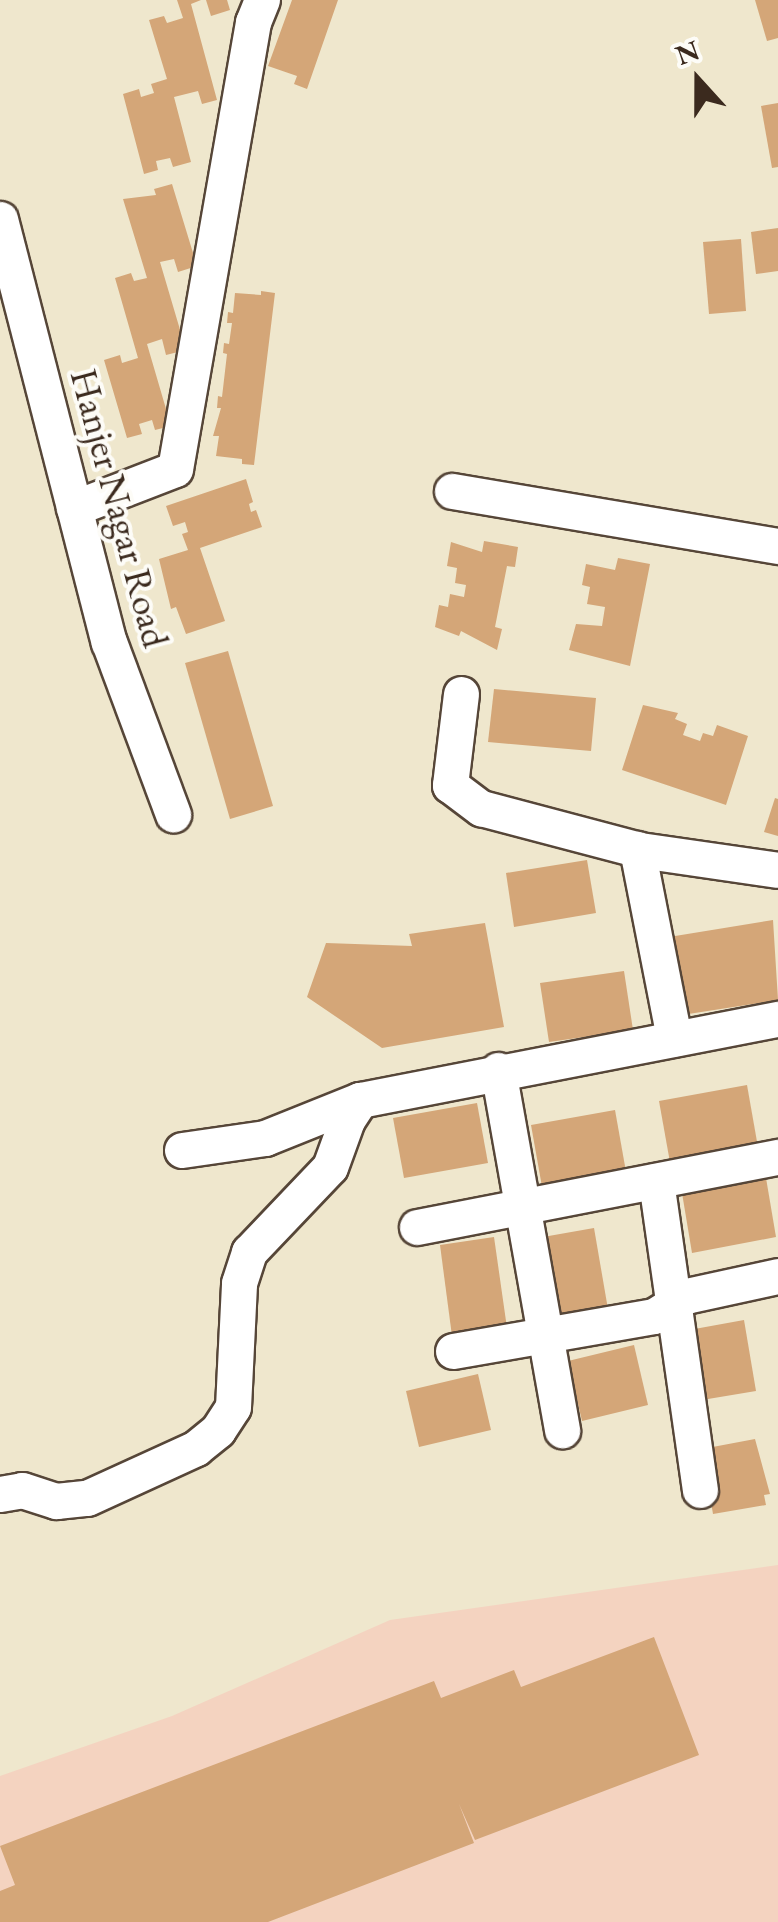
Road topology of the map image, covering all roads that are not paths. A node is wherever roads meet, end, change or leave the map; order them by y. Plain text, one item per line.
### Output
1 (262, 0) edge
2 (0, 219) edge
3 (452, 491) dead end
4 (74, 508) junction
5 (778, 546) edge
6 (461, 694) dead end
7 (173, 814) dead end
8 (637, 849) junction
9 (778, 870) edge
10 (778, 1019) edge
11 (674, 1038) junction
12 (498, 1070) junction
13 (360, 1100) junction
14 (182, 1150) dead end
15 (778, 1157) edge
16 (656, 1181) junction
17 (522, 1208) junction
18 (417, 1227) dead end
19 (778, 1276) edge
20 (675, 1303) junction
21 (545, 1338) junction
22 (453, 1352) dead end
23 (562, 1430) dead end
24 (700, 1490) dead end
25 (0, 1494) edge

1 - 4 street
2 - 4 street, Hanjer Nagar Road
3 - 5 street
4 - 7 street, Hanjer Nagar Road
6 - 8 street
8 - 9 street
8 - 11 street
10 - 11 street
11 - 12 street
12 - 13 street
12 - 17 street
13 - 14 street
13 - 25 street
15 - 16 street
16 - 17 street
16 - 20 street
17 - 18 street
17 - 21 street
19 - 20 street
20 - 21 street
20 - 24 street
21 - 22 street
21 - 23 street

